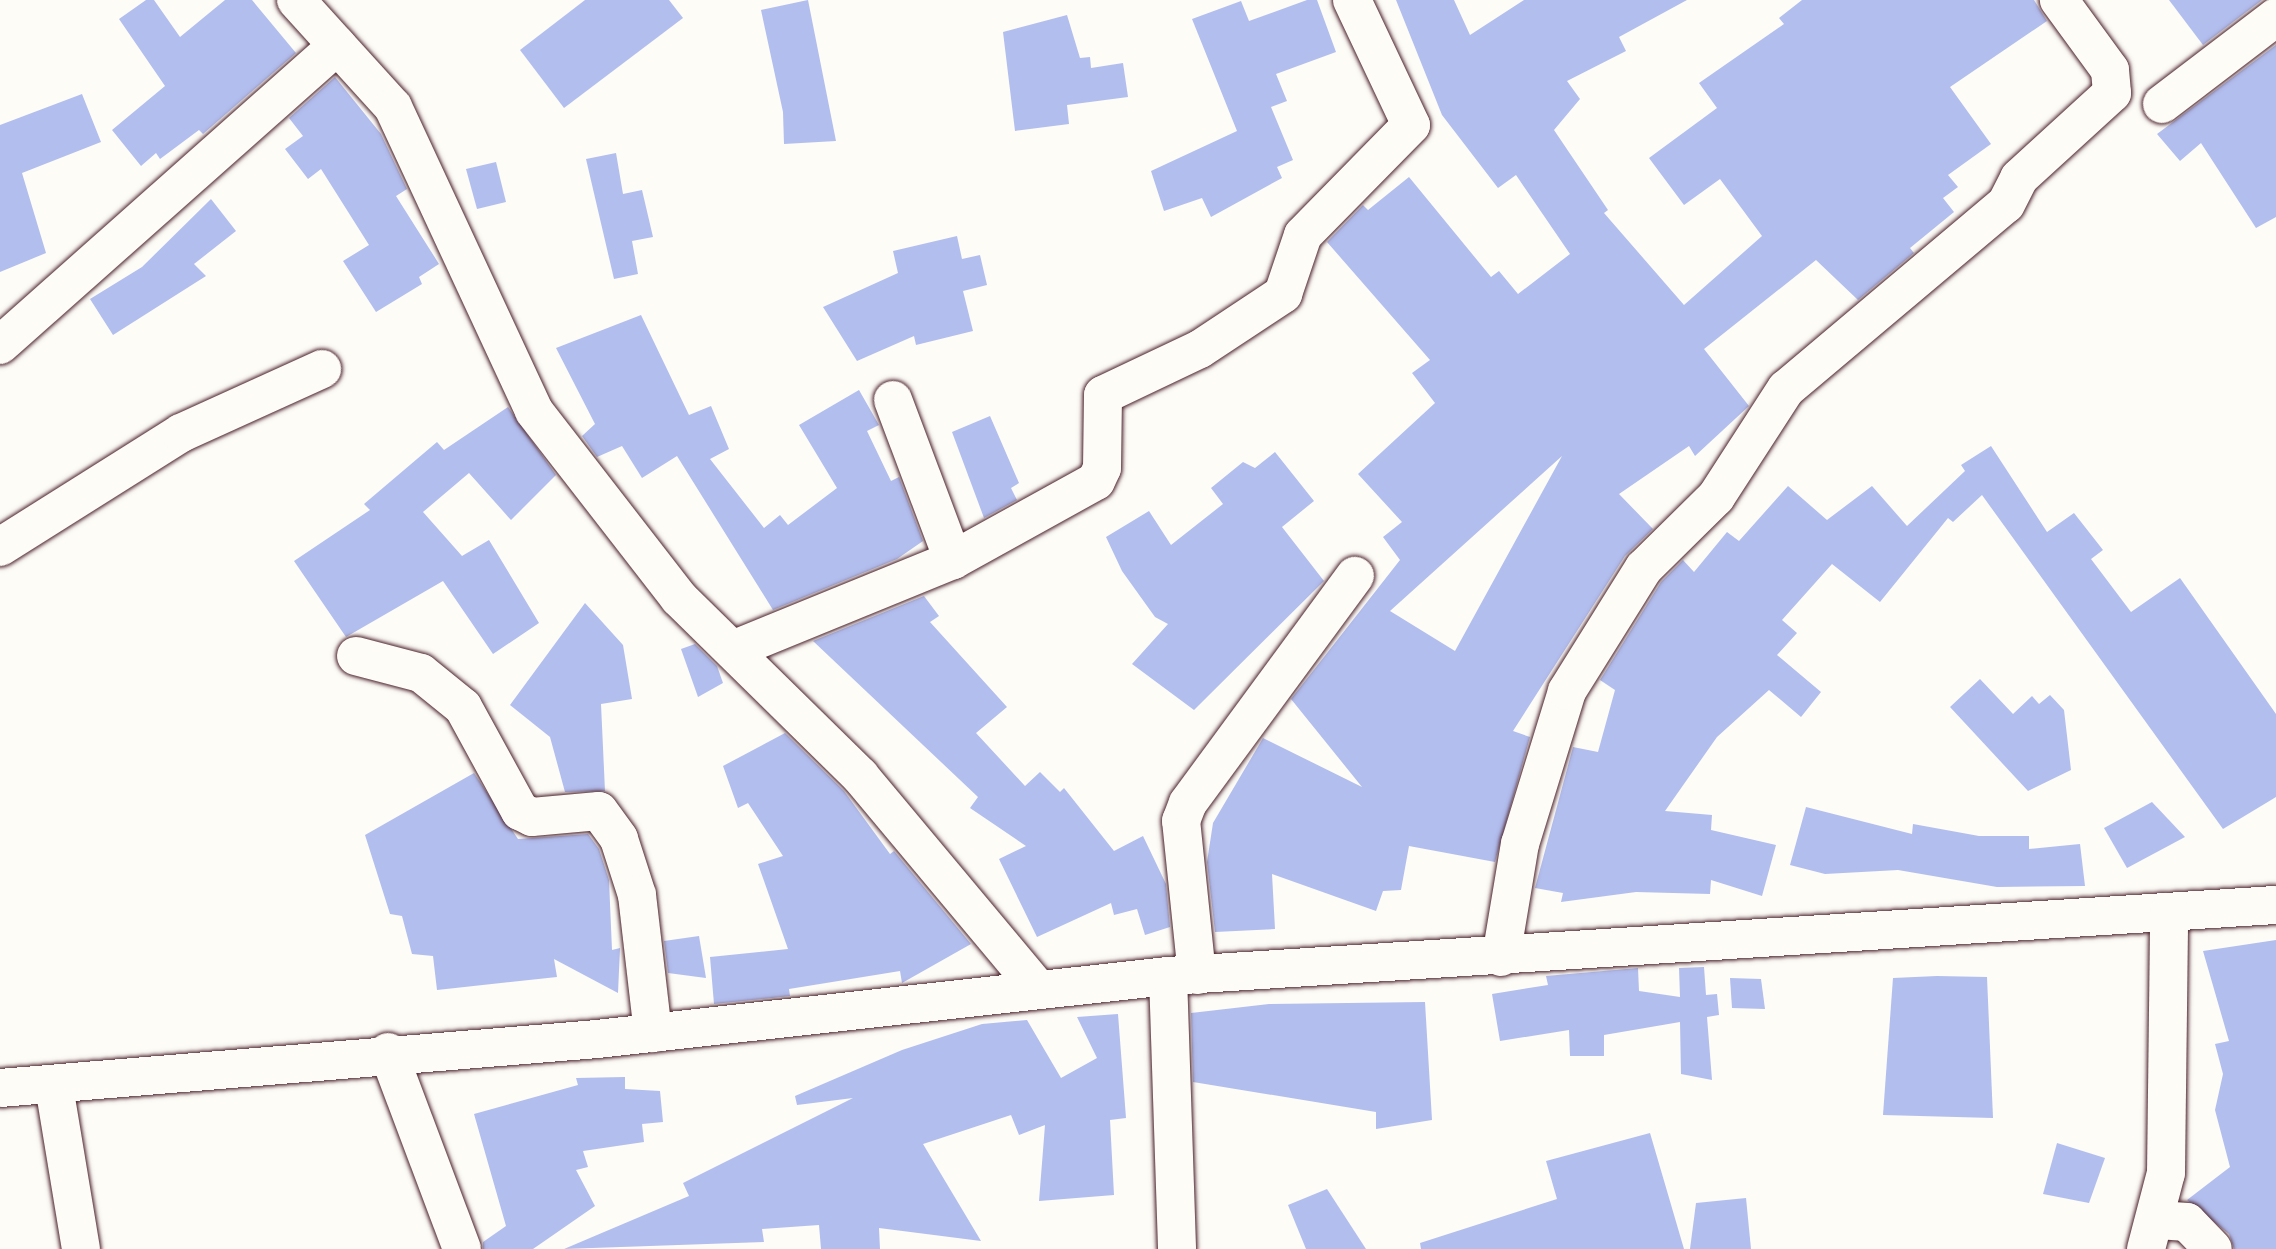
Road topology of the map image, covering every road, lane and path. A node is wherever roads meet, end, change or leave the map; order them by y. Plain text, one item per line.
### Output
1 (296, 0) edge
2 (1352, 0) edge
3 (2059, 0) edge
4 (2276, 17) edge
5 (337, 46) junction
6 (2162, 104) dead end
7 (0, 345) edge
8 (322, 369) dead end
9 (893, 400) dead end
10 (0, 547) edge
11 (953, 560) junction
12 (1356, 576) dead end
13 (735, 649) junction
14 (356, 656) dead end
15 (2276, 905) edge
16 (2169, 912) junction
17 (1501, 957) junction
18 (1183, 975) junction
19 (1037, 988) junction
20 (653, 1032) junction
21 (388, 1052) junction
22 (54, 1086) junction
23 (0, 1088) edge
24 (2152, 1235) edge
25 (81, 1249) edge
26 (462, 1249) edge
27 (1177, 1249) edge
28 (2213, 1249) edge

1 - 5 street
2 - 11 street
3 - 17 street
4 - 6 street
5 - 7 street
5 - 13 street
8 - 10 street
9 - 11 street
11 - 13 street
12 - 18 street
13 - 19 street
14 - 20 street
15 - 16 street
16 - 17 street
16 - 24 street
17 - 18 street
18 - 19 street
18 - 27 street
19 - 20 street
20 - 21 street
21 - 22 street
21 - 26 street
22 - 23 street
22 - 25 street
24 - 28 street

